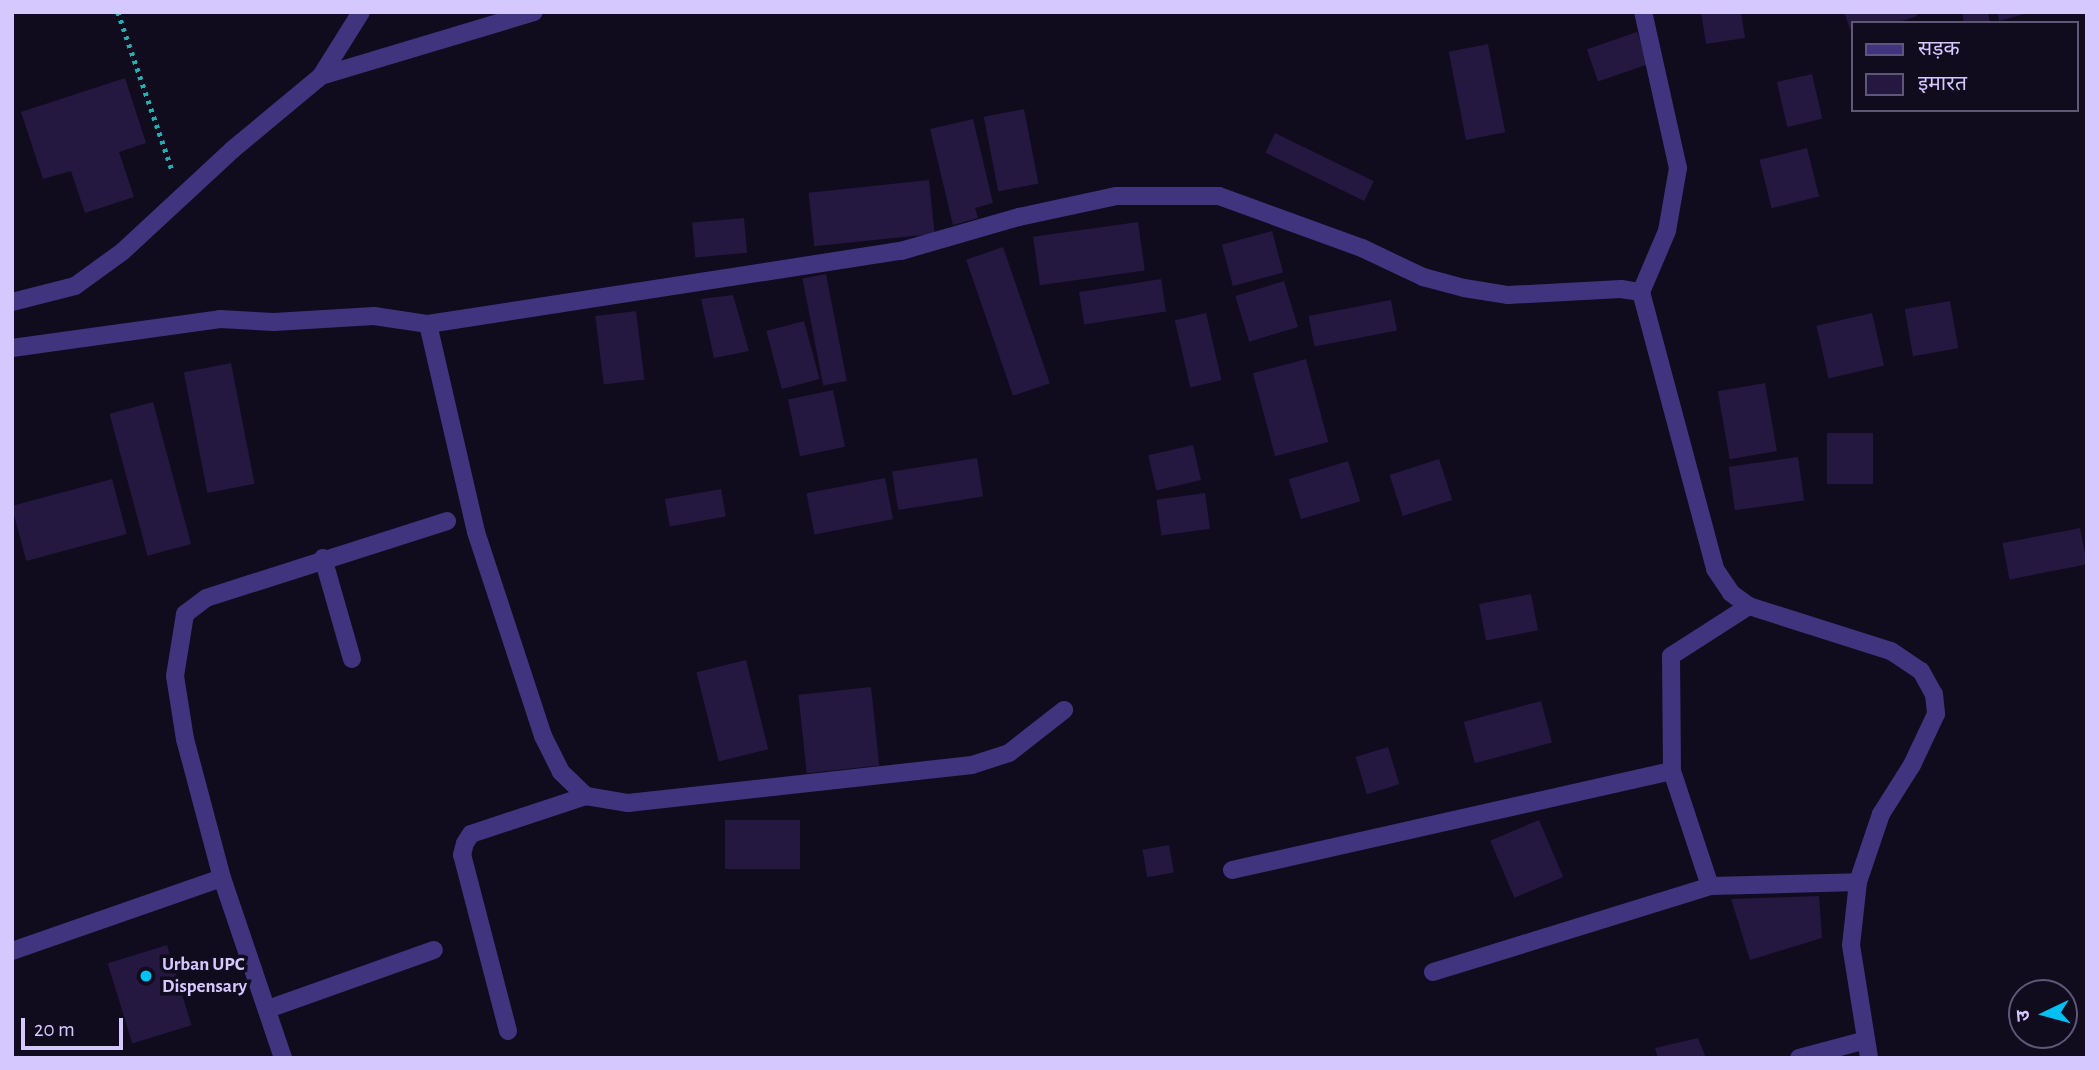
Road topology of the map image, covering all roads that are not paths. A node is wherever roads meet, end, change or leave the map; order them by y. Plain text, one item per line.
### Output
1 (360, 12) edge
2 (534, 12) edge
3 (1643, 12) edge
4 (321, 76) junction
5 (1641, 292) junction
6 (12, 302) edge
7 (428, 324) junction
8 (12, 348) edge
9 (447, 521) dead end
10 (323, 558) junction
11 (1749, 606) junction
12 (352, 659) dead end
13 (1064, 710) dead end
14 (1672, 771) junction
15 (586, 796) junction
16 (1232, 870) dead end
17 (222, 878) junction
18 (1858, 882) junction
19 (1710, 886) junction
20 (434, 950) dead end
21 (12, 951) edge
22 (1433, 972) dead end
23 (268, 1009) junction
24 (508, 1031) dead end
25 (1867, 1049) edge
26 (283, 1058) edge
27 (1799, 1058) edge

1 - 4 street
2 - 4 street
3 - 5 street
4 - 6 street
5 - 7 street
5 - 11 street
7 - 8 street
7 - 15 street
9 - 10 street
10 - 12 street
10 - 17 street
11 - 14 street
11 - 18 street
13 - 15 street
14 - 16 street
14 - 19 street
15 - 24 street
17 - 21 street
17 - 23 street
18 - 19 street
18 - 25 street
19 - 22 street
20 - 23 street
23 - 26 street
25 - 27 street

